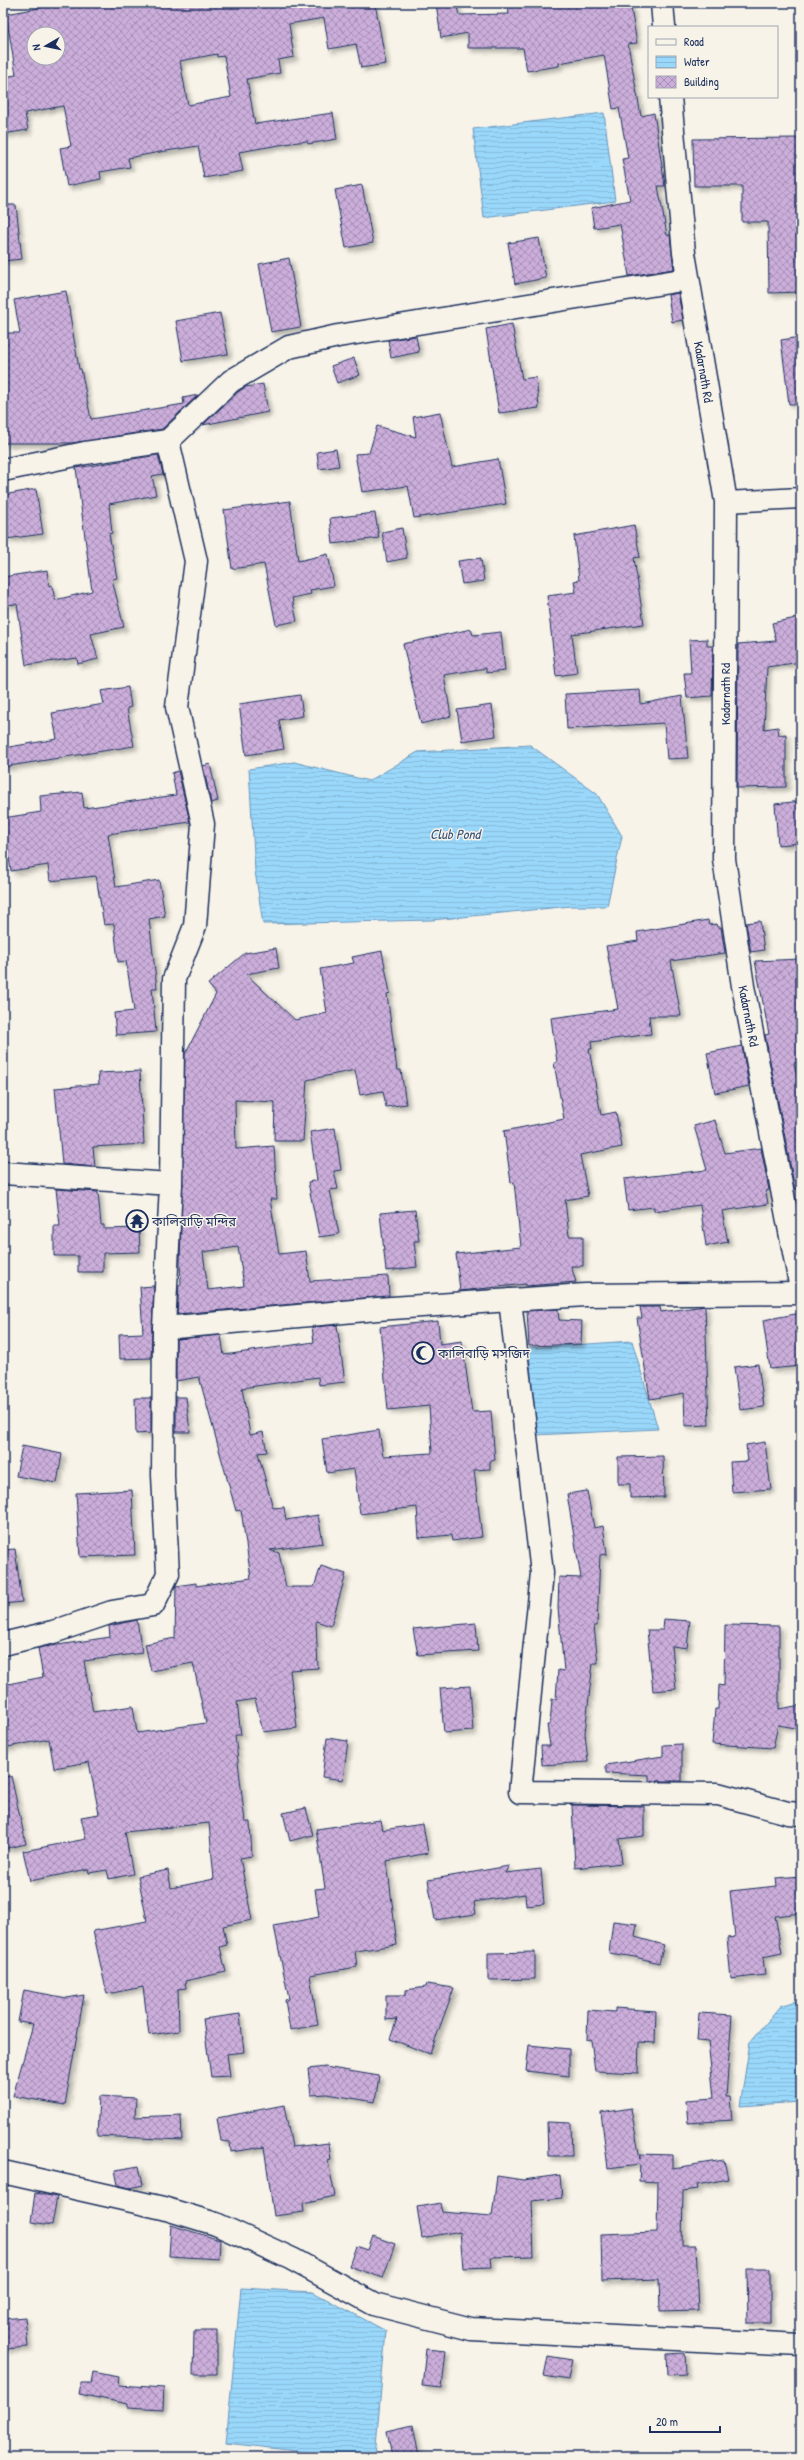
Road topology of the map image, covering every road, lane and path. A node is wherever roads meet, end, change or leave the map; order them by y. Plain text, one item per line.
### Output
1 (662, 3) edge
2 (664, 26) edge
3 (670, 98) edge
4 (688, 278) junction
5 (168, 442) junction
6 (3, 470) edge
7 (801, 498) edge
8 (726, 502) junction
9 (3, 1173) edge
10 (171, 1184) junction
11 (801, 1289) edge
12 (801, 1293) edge
13 (510, 1300) junction
14 (164, 1328) junction
15 (3, 1644) edge
16 (801, 1814) edge
17 (3, 2172) edge
18 (801, 2345) edge

1 - 2 street
3 - 4 street, Kadarnath Rd
4 - 5 street
4 - 8 street, Kadarnath Rd
5 - 6 street
5 - 10 street
7 - 8 street
8 - 11 street, Kadarnath Rd
9 - 10 street
10 - 14 street
12 - 13 street
13 - 14 street
13 - 16 street
14 - 15 street
17 - 18 street

